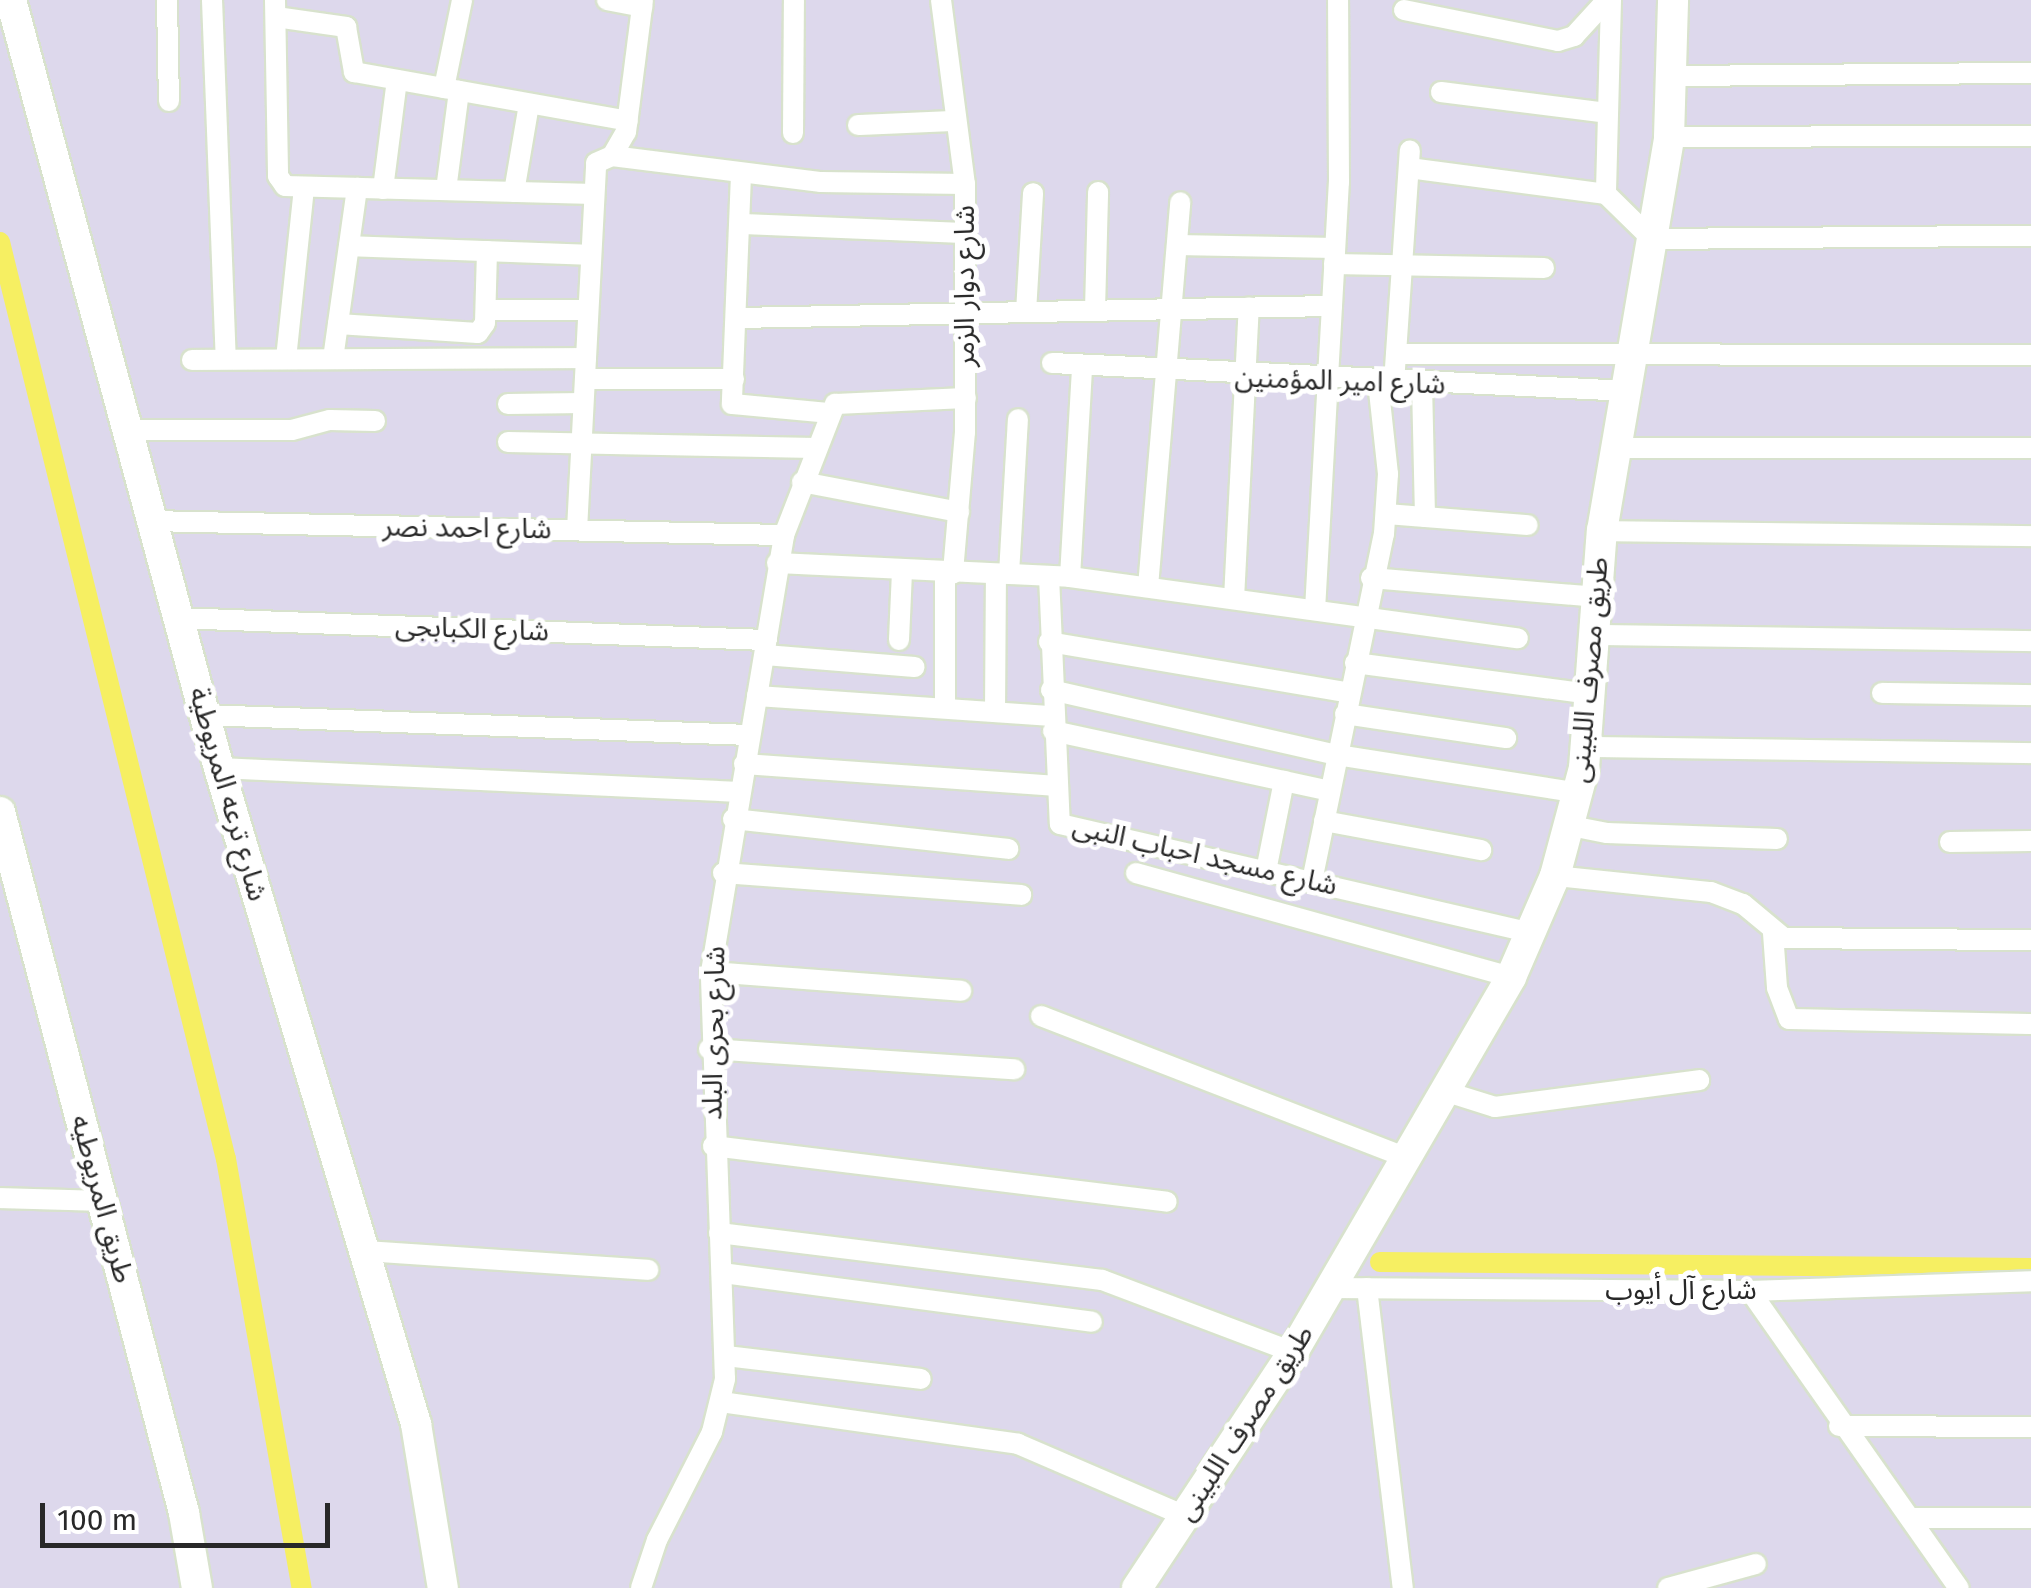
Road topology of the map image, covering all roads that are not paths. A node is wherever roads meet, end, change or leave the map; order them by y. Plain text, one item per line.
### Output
1 (11, 0) edge
2 (167, 0) edge
3 (212, 0) edge
4 (462, 0) edge
5 (608, 0) edge
6 (794, 0) edge
7 (941, 0) edge
8 (1338, 0) edge
9 (1609, 0) edge
10 (1674, 0) edge
11 (642, 4) edge
12 (276, 8) edge
13 (1404, 10) dead end
14 (2031, 74) edge
15 (1674, 76) junction
16 (398, 80) junction
17 (452, 90) junction
18 (1441, 92) dead end
19 (169, 101) dead end
20 (529, 104) junction
21 (1607, 112) junction
22 (628, 121) junction
23 (954, 121) junction
24 (858, 125) dead end
25 (793, 133) dead end
26 (2031, 136) edge
27 (1669, 137) junction
28 (612, 156) junction
29 (741, 175) junction
30 (965, 184) junction
31 (304, 187) junction
32 (357, 188) junction
33 (383, 189) junction
34 (446, 190) junction
35 (514, 192) junction
36 (1098, 192) dead end
37 (1033, 193) dead end
38 (594, 194) junction
39 (1606, 194) junction
40 (1180, 202) dead end
41 (741, 224) junction
42 (966, 233) junction
43 (2031, 236) edge
44 (1652, 239) junction
45 (1177, 245) junction
46 (349, 246) junction
47 (487, 252) junction
48 (591, 256) junction
49 (1335, 256) junction
50 (1402, 266) junction
51 (1544, 268) dead end
52 (1332, 306) junction
53 (1249, 308) junction
54 (1172, 309) junction
55 (486, 310) junction
56 (588, 310) junction
57 (1095, 310) junction
58 (1026, 312) junction
59 (964, 313) junction
60 (738, 318) junction
61 (338, 324) junction
62 (1633, 351) junction
63 (1396, 354) junction
64 (2031, 354) edge
65 (286, 359) junction
66 (333, 359) junction
67 (192, 360) dead end
68 (226, 360) junction
69 (1052, 364) dead end
70 (1082, 366) junction
71 (585, 368) junction
72 (1168, 372) junction
73 (1245, 378) junction
74 (734, 379) junction
75 (1326, 380) junction
76 (1386, 383) junction
77 (1422, 384) junction
78 (1629, 391) junction
79 (966, 398) junction
80 (508, 404) dead end
81 (584, 404) junction
82 (829, 413) junction
83 (1018, 419) dead end
84 (375, 421) dead end
85 (125, 430) junction
86 (508, 442) dead end
87 (581, 444) junction
88 (815, 448) junction
89 (1620, 448) junction
90 (2031, 448) edge
91 (802, 482) junction
92 (959, 512) junction
93 (1387, 514) junction
94 (1426, 517) junction
95 (150, 521) junction
96 (1528, 525) dead end
97 (577, 530) junction
98 (1602, 531) junction
99 (784, 535) junction
100 (2031, 536) edge
101 (778, 563) junction
102 (902, 570) junction
103 (949, 573) junction
104 (1003, 574) junction
105 (1060, 576) junction
106 (1372, 578) junction
107 (1148, 587) junction
108 (1595, 597) junction
109 (1234, 599) junction
110 (1315, 610) junction
111 (1364, 616) junction
112 (177, 618) junction
113 (1594, 635) junction
114 (1518, 638) dead end
115 (899, 640) dead end
116 (1050, 642) junction
117 (2031, 642) edge
118 (766, 647) junction
119 (1355, 663) junction
120 (916, 668) dead end
121 (1051, 690) junction
122 (1882, 693) dead end
123 (1591, 694) junction
124 (2031, 694) edge
125 (757, 696) junction
126 (1347, 703) junction
127 (945, 708) junction
128 (995, 712) junction
129 (204, 715) junction
130 (1053, 723) junction
131 (750, 734) junction
132 (1506, 738) dead end
133 (1586, 748) junction
134 (2031, 753) edge
135 (1337, 755) junction
136 (744, 764) junction
137 (219, 768) junction
138 (1284, 781) junction
139 (1057, 786) junction
140 (1330, 791) junction
141 (739, 792) junction
142 (1579, 793) junction
143 (0, 812) edge
144 (733, 820) junction
145 (1324, 820) junction
146 (1571, 826) junction
147 (1778, 839) dead end
148 (2031, 840) edge
149 (1950, 842) dead end
150 (1008, 849) dead end
151 (1481, 850) dead end
152 (1266, 871) junction
153 (723, 873) junction
154 (1136, 873) dead end
155 (1556, 876) junction
156 (1312, 881) junction
157 (1021, 895) dead end
158 (1532, 933) junction
159 (1773, 933) junction
160 (2031, 940) edge
161 (710, 972) junction
162 (1511, 977) junction
163 (961, 991) dead end
164 (1041, 1016) dead end
165 (2031, 1024) edge
166 (709, 1049) junction
167 (1014, 1069) dead end
168 (1699, 1080) dead end
169 (1444, 1091) junction
170 (712, 1146) junction
171 (1404, 1158) junction
172 (0, 1198) edge
173 (103, 1201) junction
174 (1167, 1202) dead end
175 (719, 1234) junction
176 (364, 1251) junction
177 (648, 1270) dead end
178 (722, 1272) junction
179 (2031, 1281) edge
180 (1330, 1288) junction
181 (1367, 1288) junction
182 (1750, 1291) junction
183 (1092, 1322) dead end
184 (1293, 1352) junction
185 (726, 1356) junction
186 (921, 1379) dead end
187 (721, 1402) junction
188 (1840, 1426) junction
189 (2031, 1427) edge
190 (1185, 1516) junction
191 (1910, 1518) junction
192 (2031, 1518) edge
193 (1756, 1564) dead end
194 (196, 1588) edge
195 (442, 1588) edge
196 (641, 1588) edge
197 (1137, 1588) edge
198 (1403, 1588) edge
199 (1668, 1588) edge
200 (1959, 1588) edge

1 - 85 street, شارع ترعه المريوطية
2 - 19 street
3 - 68 street
4 - 17 street
5 - 11 street
6 - 25 street
7 - 23 street, شارع دوار الزمر
8 - 49 street
9 - 13 street
9 - 21 street
10 - 15 street, طريق مصرف اللبينى
11 - 22 street
12 - 16 street
12 - 31 street
14 - 15 street
15 - 27 street, طريق مصرف اللبينى
16 - 17 street
16 - 33 street
17 - 20 street
17 - 34 street
18 - 21 street
20 - 22 street
20 - 35 street
21 - 39 street
22 - 28 street
23 - 24 street
23 - 30 street, شارع دوار الزمر
26 - 27 street
27 - 44 street, طريق مصرف اللبينى
28 - 29 street
28 - 38 street
29 - 30 street
29 - 41 street
30 - 42 street, شارع دوار الزمر
31 - 32 street
31 - 65 street
32 - 33 street
32 - 46 street
33 - 34 street
34 - 35 street
35 - 38 street
36 - 57 street
37 - 58 street
38 - 48 street
39 - 44 street
39 - 50 street
40 - 45 street
41 - 42 street
41 - 60 street
42 - 59 street, شارع دوار الزمر
43 - 44 street
44 - 62 street, طريق مصرف اللبينى
45 - 49 street
45 - 54 street
46 - 47 street
46 - 61 street
47 - 48 street
47 - 55 street
48 - 56 street
49 - 50 street
49 - 52 street
50 - 51 street
50 - 63 street
52 - 53 street
52 - 75 street
53 - 54 street
53 - 73 street
54 - 57 street
54 - 72 street
55 - 56 street
55 - 61 street
56 - 71 street
57 - 58 street
58 - 59 street
59 - 60 street
59 - 79 street, شارع دوار الزمر
60 - 74 street
61 - 66 street
62 - 63 street
62 - 64 street
62 - 78 street, طريق مصرف اللبينى
63 - 76 street
65 - 66 street
65 - 68 street
66 - 71 street
67 - 68 street
69 - 70 street, شارع امير المؤمنين
70 - 72 street, شارع امير المؤمنين
70 - 105 street, شارع مسجد احباب النبى
71 - 74 street
71 - 81 street
72 - 73 street, شارع امير المؤمنين
72 - 107 street
73 - 75 street, شارع امير المؤمنين
73 - 109 street
74 - 82 street
75 - 76 street, شارع امير المؤمنين
75 - 110 street
76 - 77 street, شارع امير المؤمنين
76 - 93 street
77 - 78 street, شارع امير المؤمنين
77 - 94 street
78 - 89 street, طريق مصرف اللبينى
79 - 82 street
79 - 92 street, شارع دوار الزمر
80 - 81 street
81 - 87 street
82 - 88 street, شارع بحرى البلد
83 - 104 street
84 - 85 street
85 - 95 street, شارع ترعه المريوطية
86 - 87 street
87 - 88 street
87 - 97 street
88 - 91 street, شارع بحرى البلد
89 - 90 street
89 - 98 street, طريق مصرف اللبينى
91 - 92 street
91 - 99 street, شارع بحرى البلد
92 - 103 street, شارع دوار الزمر
93 - 94 street
93 - 106 street
94 - 96 street
95 - 97 street, شارع احمد نصر
95 - 112 street, شارع ترعه المريوطية
97 - 99 street, شارع احمد نصر
98 - 100 street
98 - 108 street, طريق مصرف اللبينى
99 - 101 street, شارع بحرى البلد
101 - 102 street
101 - 118 street, شارع بحرى البلد
102 - 103 street
102 - 115 street
103 - 104 street
103 - 127 street, شارع دوار الزمر
104 - 105 street
104 - 128 street
105 - 107 street
105 - 116 street, شارع مسجد احباب النبى
106 - 108 street
106 - 111 street
107 - 109 street
108 - 113 street, طريق مصرف اللبينى
109 - 110 street
110 - 111 street
111 - 114 street
111 - 119 street
112 - 118 street, شارع الكبابجى
112 - 129 street, شارع ترعه المريوطية
113 - 117 street
113 - 123 street, طريق مصرف اللبينى
116 - 121 street, شارع مسجد احباب النبى
116 - 126 street
118 - 120 street, شارع الكبابجى
118 - 125 street, شارع بحرى البلد
119 - 123 street
119 - 126 street
121 - 130 street, شارع مسجد احباب النبى
121 - 135 street
122 - 124 street
123 - 133 street, طريق مصرف اللبينى
125 - 127 street
125 - 131 street, شارع بحرى البلد
126 - 132 street
126 - 135 street
127 - 128 street
128 - 130 street
129 - 131 street
129 - 137 street, شارع ترعه المريوطية
130 - 138 street
130 - 139 street, شارع مسجد احباب النبى
131 - 136 street, شارع بحرى البلد
133 - 134 street
133 - 142 street, طريق مصرف اللبينى
135 - 140 street
135 - 142 street
136 - 139 street
136 - 141 street, شارع بحرى البلد
137 - 141 street
137 - 176 street, شارع ترعه المريوطية
138 - 140 street
138 - 152 street
139 - 152 street, شارع مسجد احباب النبى
140 - 145 street
141 - 144 street, شارع بحرى البلد
142 - 146 street, طريق مصرف اللبينى
143 - 173 street, طريق المريوطيه
144 - 150 street
144 - 153 street, شارع بحرى البلد
145 - 151 street
145 - 156 street
146 - 147 street
146 - 155 street, طريق مصرف اللبينى
148 - 149 street
152 - 156 street, شارع مسجد احباب النبى
153 - 157 street
153 - 161 street, شارع بحرى البلد
154 - 162 street
155 - 158 street, طريق مصرف اللبينى
155 - 159 street
156 - 158 street, شارع مسجد احباب النبى
158 - 162 street, طريق مصرف اللبينى
159 - 160 street
159 - 165 street
161 - 163 street
161 - 166 street, شارع بحرى البلد
162 - 169 street, طريق مصرف اللبينى
164 - 171 street
166 - 167 street
166 - 170 street, شارع بحرى البلد
168 - 169 street
169 - 171 street, طريق مصرف اللبينى
170 - 174 street
170 - 175 street, شارع بحرى البلد
171 - 180 street, طريق مصرف اللبينى
172 - 173 street
173 - 194 street, طريق المريوطيه
175 - 178 street, شارع بحرى البلد
175 - 184 street
176 - 177 street
176 - 195 street, شارع ترعه المريوطية
178 - 183 street
178 - 185 street, شارع بحرى البلد
179 - 182 street, شارع آل أيوب
180 - 181 street, شارع آل أيوب
180 - 184 street, طريق مصرف اللبينى
181 - 182 street, شارع آل أيوب
181 - 198 street
182 - 188 street
184 - 190 street, طريق مصرف اللبينى
185 - 186 street
185 - 187 street, شارع بحرى البلد
187 - 190 street
187 - 196 street, شارع بحرى البلد
188 - 189 street
188 - 191 street
190 - 197 street, طريق مصرف اللبينى
191 - 192 street
191 - 200 street
193 - 199 street

